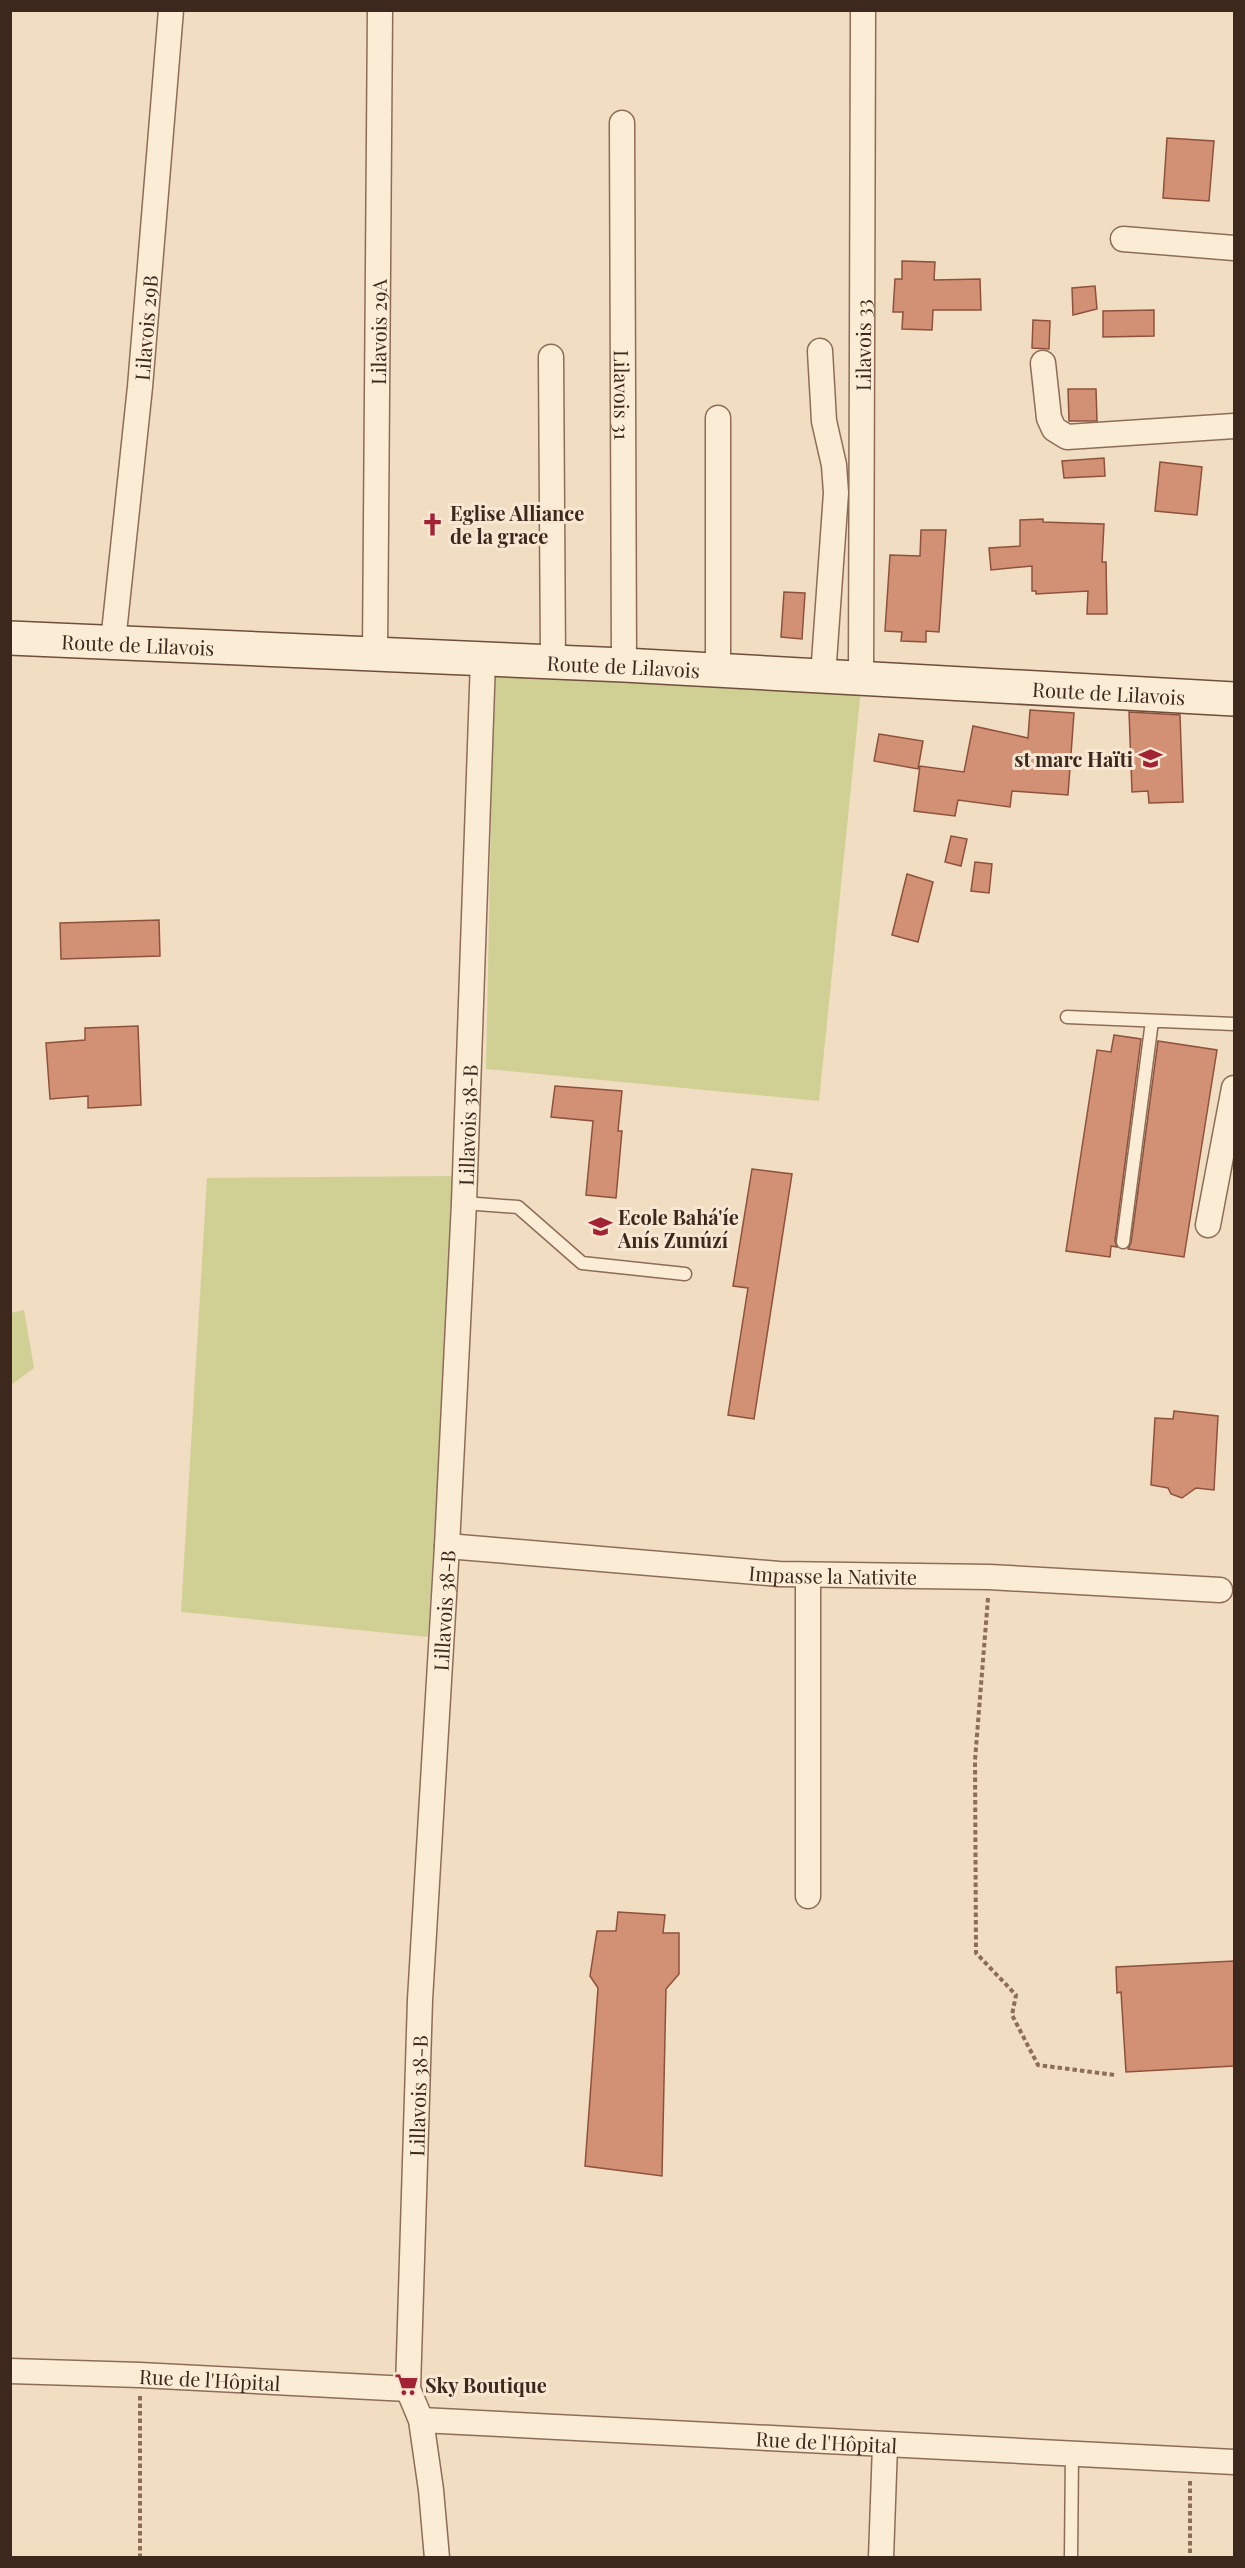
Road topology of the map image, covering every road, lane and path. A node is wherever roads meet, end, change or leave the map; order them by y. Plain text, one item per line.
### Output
1 (171, 10) edge
2 (380, 10) edge
3 (863, 10) edge
4 (622, 123) dead end
5 (1123, 239) dead end
6 (1234, 248) edge
7 (820, 351) dead end
8 (551, 357) dead end
9 (1043, 363) dead end
10 (718, 418) dead end
11 (1234, 426) edge
12 (10, 638) edge
13 (113, 642) junction
14 (375, 653) junction
15 (483, 660) junction
16 (553, 662) junction
17 (624, 665) junction
18 (718, 670) junction
19 (823, 676) junction
20 (861, 679) junction
21 (1234, 699) edge
22 (1067, 1017) dead end
23 (1152, 1021) junction
24 (1234, 1024) edge
25 (1234, 1088) edge
26 (464, 1203) junction
27 (1208, 1225) dead end
28 (1123, 1242) dead end
29 (685, 1274) dead end
30 (447, 1546) junction
31 (808, 1575) junction
32 (990, 1577) junction
33 (1220, 1590) dead end
34 (808, 1896) dead end
35 (1115, 2075) dead end
36 (10, 2371) edge
37 (140, 2375) junction
38 (408, 2389) junction
39 (420, 2420) junction
40 (885, 2445) junction
41 (1072, 2454) junction
42 (1191, 2460) junction
43 (1234, 2462) edge
44 (140, 2558) edge
45 (437, 2558) edge
46 (881, 2558) edge
47 (1071, 2558) edge
48 (1190, 2558) edge

1 - 13 street, Lilavois 29B
2 - 14 street, Lilavois 29A
3 - 20 street, Lilavois 33
4 - 17 street, Lilavois 31
5 - 6 street
7 - 19 street
8 - 16 street
9 - 11 street
10 - 18 street
12 - 13 main road, Route de Lilavois
13 - 14 main road, Route de Lilavois
14 - 15 main road, Route de Lilavois
15 - 16 main road, Route de Lilavois
15 - 26 street, Lillavois 38-B
16 - 17 main road, Route de Lilavois
17 - 18 main road, Route de Lilavois
18 - 19 main road, Route de Lilavois
19 - 20 main road, Route de Lilavois
20 - 21 main road, Route de Lilavois
22 - 23 lane
23 - 24 lane
23 - 28 lane
25 - 27 street
26 - 29 lane
26 - 30 street, Lillavois 38-B
30 - 31 street, Impasse la Nativite
30 - 38 street, Lillavois 38-B
31 - 32 street, Impasse la Nativite
31 - 34 street
32 - 33 street, Impasse la Nativite
32 - 35 path
36 - 37 street, Rue de l'Hôpital
37 - 38 street, Rue de l'Hôpital
37 - 44 path
38 - 39 street, Lillavois 38-B
39 - 40 street, Rue de l'Hôpital
39 - 45 street, Lillavois 38-B
40 - 41 street, Rue de l'Hôpital
40 - 46 street
41 - 42 street, Rue de l'Hôpital
41 - 47 lane
42 - 43 street, Rue de l'Hôpital
42 - 48 path

